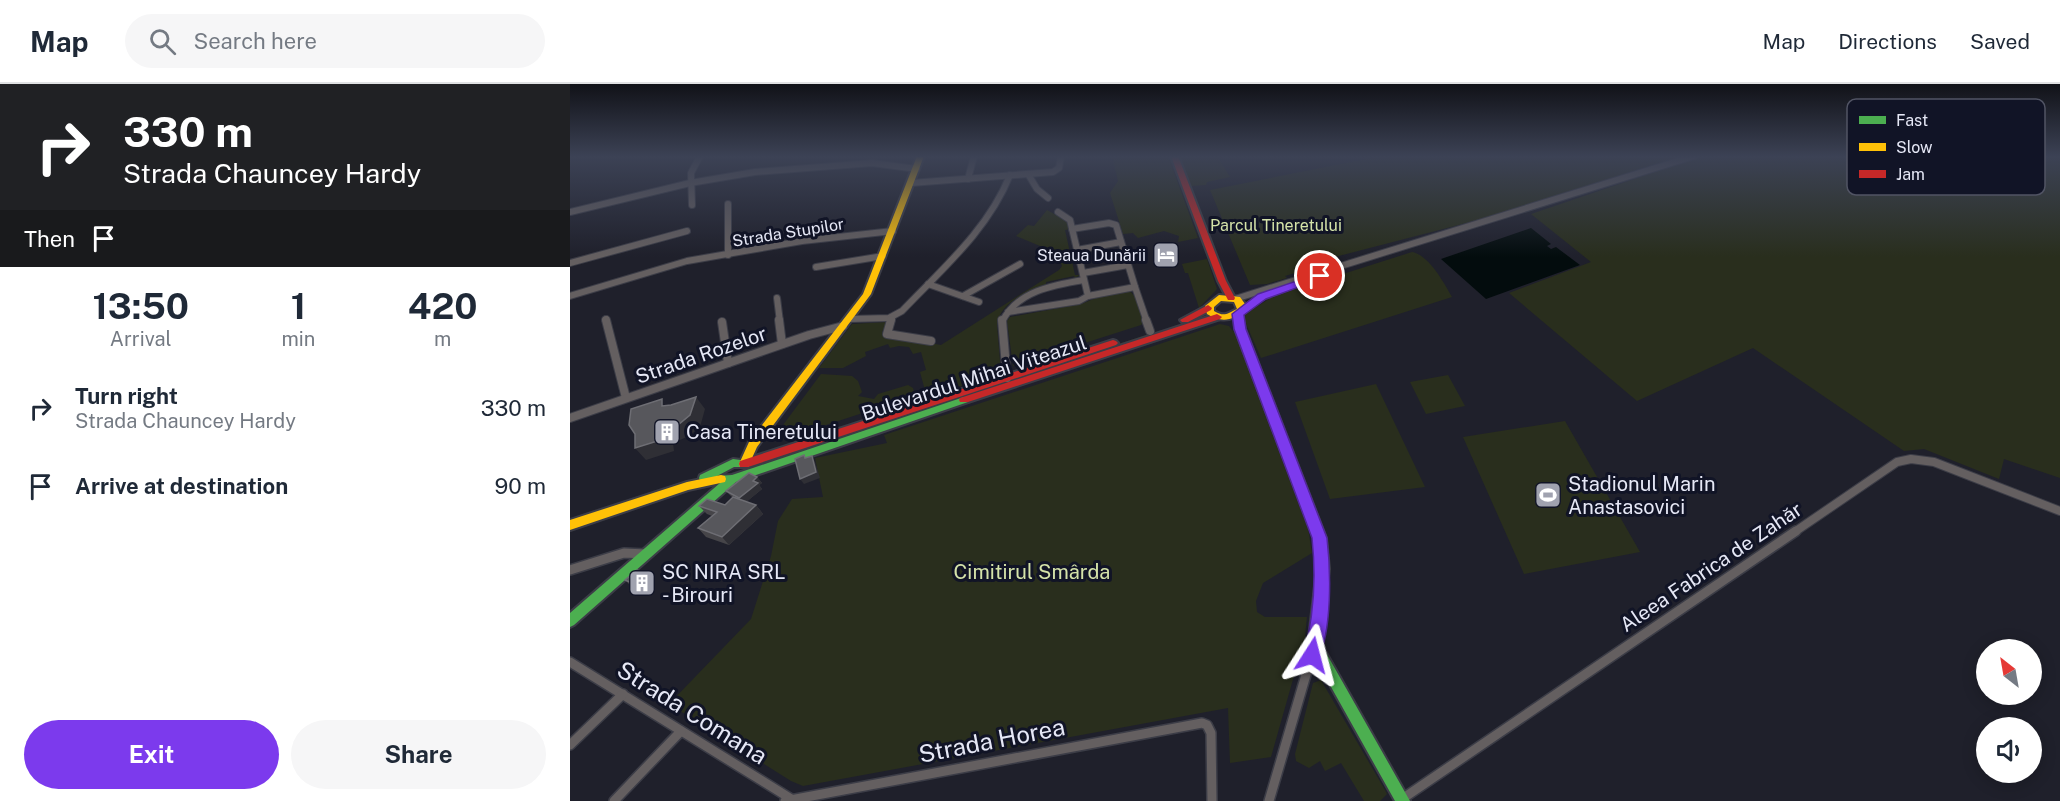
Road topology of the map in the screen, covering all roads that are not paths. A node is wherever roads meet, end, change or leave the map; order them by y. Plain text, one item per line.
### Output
1 (663, 189) edge
2 (691, 189) edge
3 (909, 189) edge
4 (1005, 189) edge
5 (1038, 189) edge
6 (1187, 189) edge
7 (1588, 189) edge
8 (1048, 198) dead end
9 (728, 204) dead end
10 (692, 205) dead end
11 (570, 212) edge
12 (1058, 212) dead end
13 (1072, 229) junction
14 (687, 231) dead end
15 (893, 231) junction
16 (1121, 242) junction
17 (1398, 249) junction
18 (1077, 250) junction
19 (728, 255) junction
20 (883, 256) junction
21 (570, 263) edge
22 (1020, 264) dead end
23 (1128, 265) junction
24 (816, 267) dead end
25 (1084, 276) junction
26 (1222, 281) junction
27 (928, 284) junction
28 (1135, 287) junction
29 (570, 296) edge
30 (963, 296) junction
31 (1088, 296) junction
32 (777, 298) dead end
33 (1219, 298) junction
34 (1233, 298) junction
35 (979, 302) dead end
36 (1208, 308) junction
37 (1008, 312) junction
38 (1239, 312) junction
39 (892, 317) junction
40 (1220, 317) junction
41 (606, 319) dead end
42 (722, 322) dead end
43 (846, 323) junction
44 (1240, 329) junction
45 (1150, 331) junction
46 (931, 341) dead end
47 (782, 344) junction
48 (728, 363) junction
49 (1007, 378) junction
50 (626, 398) junction
51 (570, 418) edge
52 (760, 435) junction
53 (782, 452) junction
54 (732, 471) junction
55 (2060, 511) edge
56 (570, 525) edge
57 (646, 555) junction
58 (570, 570) edge
59 (570, 621) edge
60 (1316, 641) junction
61 (570, 662) edge
62 (623, 694) junction
63 (681, 731) junction
64 (570, 744) edge
65 (789, 800) edge
66 (1401, 800) edge
67 (614, 801) edge
68 (1212, 801) edge
69 (1269, 801) edge

1 - 11 street
2 - 10 street
3 - 15 main road
4 - 27 street
5 - 8 street
6 - 26 main road
7 - 17 street
9 - 19 street
12 - 13 street
13 - 16 street
13 - 18 street
14 - 21 street
15 - 19 street, Strada Stupilor
15 - 20 main road
16 - 18 street
16 - 23 street
17 - 34 street
17 - 38 street
18 - 25 street
19 - 29 street, Strada Stupilor
20 - 24 street
20 - 43 main road
22 - 30 street
23 - 25 street
23 - 28 street
25 - 31 street
25 - 37 street
26 - 33 main road
26 - 34 main road
27 - 30 street
27 - 39 street
28 - 31 street
28 - 45 street
30 - 35 street
31 - 37 street
32 - 47 street
33 - 34 main road
33 - 36 main road, Bulevardul Mihai Viteazul
34 - 38 main road
36 - 40 main road
36 - 45 main road, Bulevardul Mihai Viteazul
37 - 49 street
38 - 40 main road, Bulevardul Mihai Viteazul
38 - 44 main road
39 - 43 street, Strada Rozelor
39 - 46 street
40 - 44 main road
40 - 54 main road, Bulevardul Mihai Viteazul
41 - 50 street
42 - 48 street
43 - 47 street, Strada Rozelor
43 - 52 main road
44 - 60 main road
45 - 49 main road, Bulevardul Mihai Viteazul
47 - 48 street, Strada Rozelor
48 - 50 street, Strada Rozelor
49 - 53 main road, Bulevardul Mihai Viteazul
50 - 51 street, Strada Rozelor
52 - 53 main road
52 - 54 main road
53 - 54 main road, Bulevardul Mihai Viteazul
54 - 56 main road, Bulevardul Mihai Viteazul
54 - 57 main road
55 - 66 street, Aleea Fabrica de Zahăr
57 - 58 street
57 - 59 main road
60 - 66 main road
60 - 69 street
61 - 62 street, Strada Comana
62 - 63 street, Strada Comana
62 - 64 street
63 - 65 street, Strada Comana
63 - 67 street
65 - 68 street, Strada Horea

